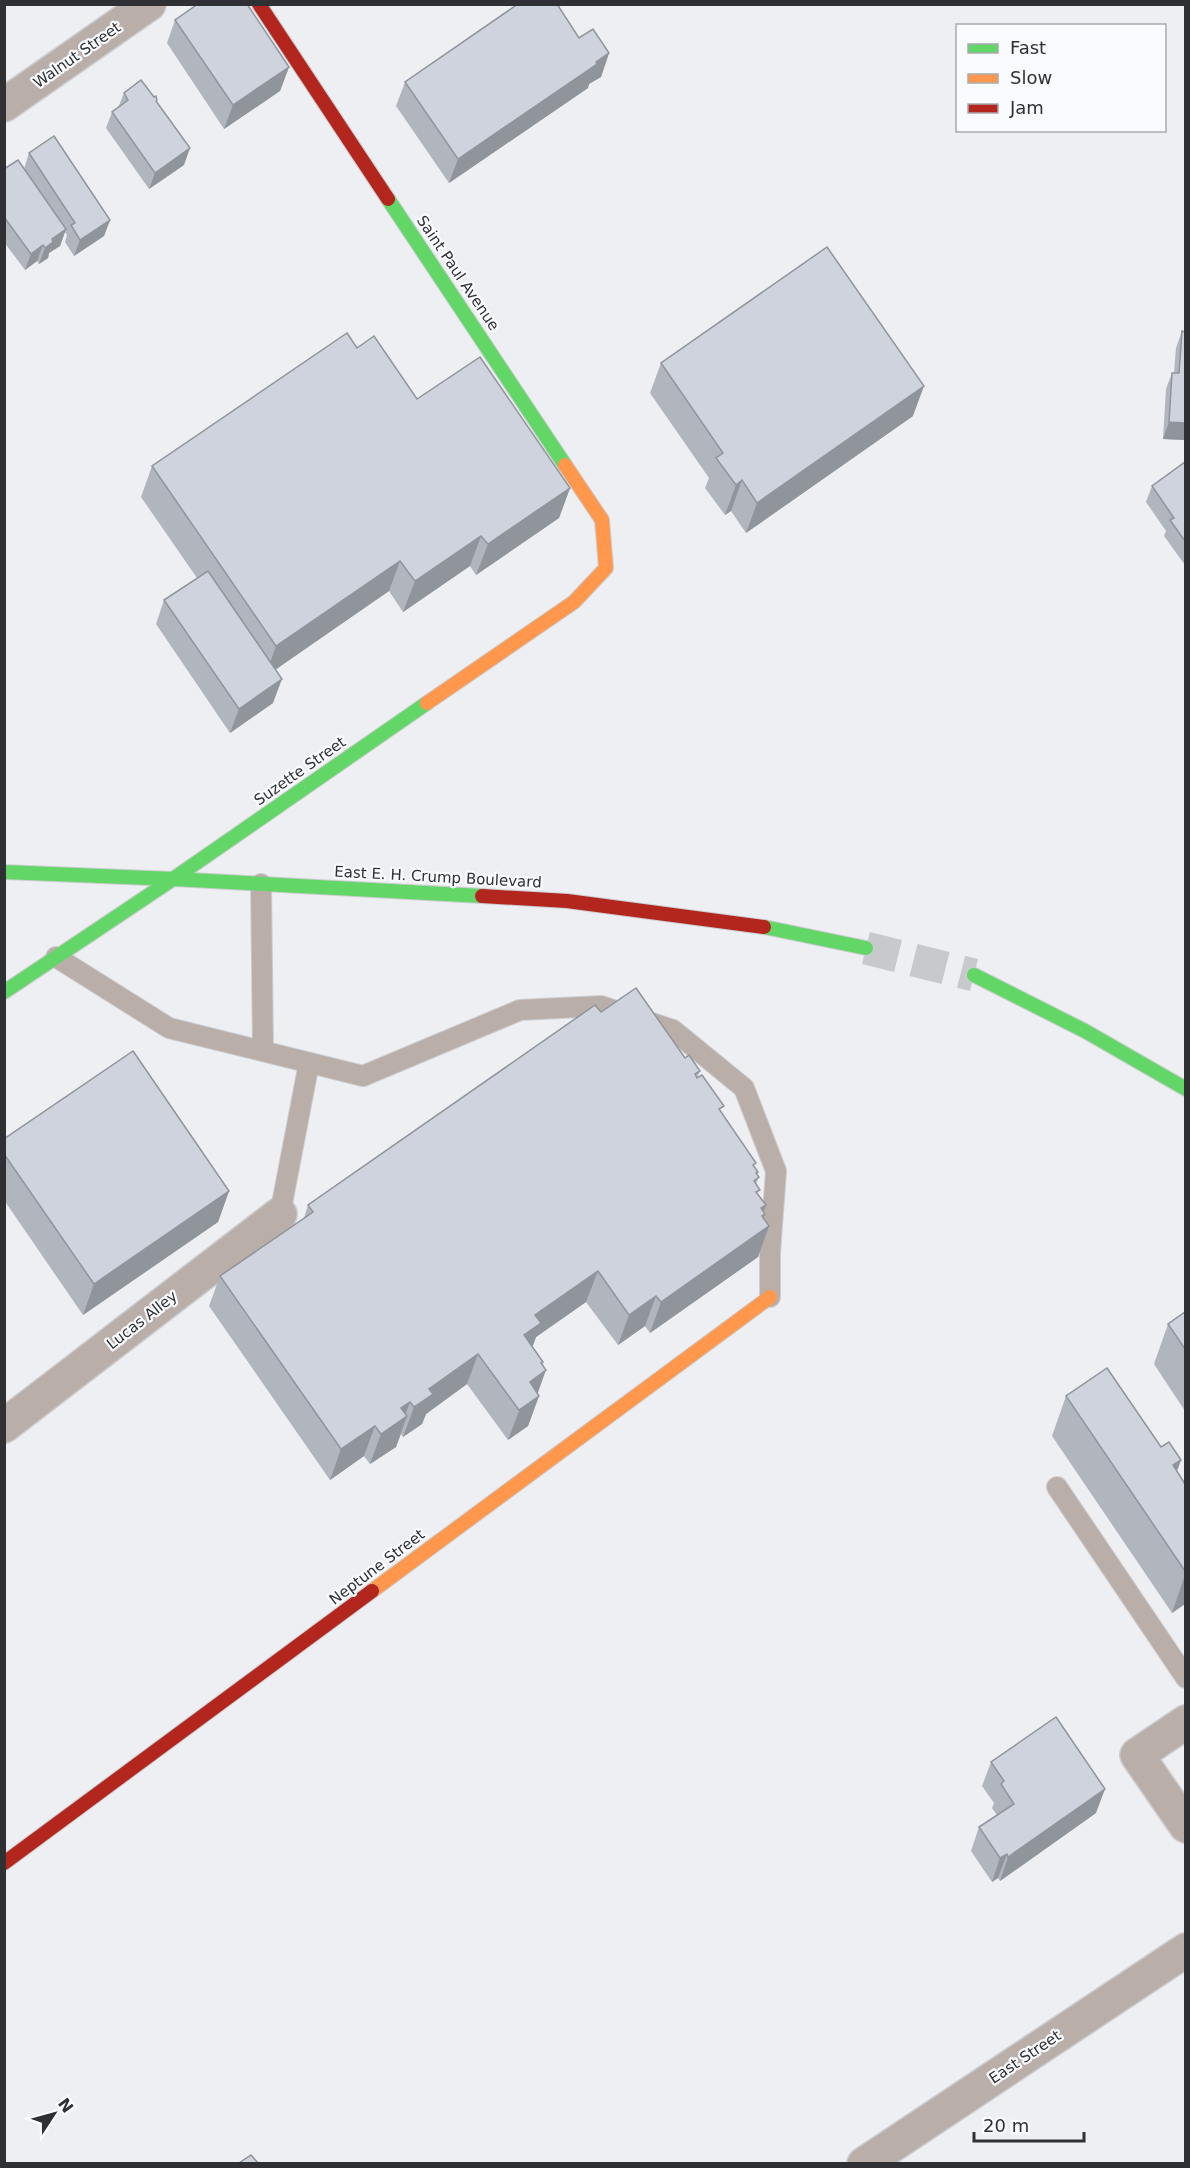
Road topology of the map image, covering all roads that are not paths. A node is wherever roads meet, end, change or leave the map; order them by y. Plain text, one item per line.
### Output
1 (149, 4) edge
2 (259, 4) edge
3 (4, 105) edge
4 (606, 568) joint
5 (4, 872) edge
6 (173, 879) junction
7 (261, 884) junction
8 (866, 948) tunnel mouth
9 (56, 957) junction
10 (974, 975) tunnel mouth
11 (4, 992) edge
12 (262, 1051) junction
13 (309, 1063) junction
14 (1185, 1089) edge
15 (280, 1214) joint
16 (770, 1297) joint
17 (5, 1424) edge
18 (1057, 1487) dead end
19 (1185, 1678) edge
20 (1185, 1722) edge
21 (1185, 1826) edge
22 (4, 1863) edge
23 (1185, 1950) edge
24 (864, 2163) edge

1 - 3 street, Walnut Street
2 - 4 street, Saint Paul Avenue
4 - 6 street, Suzette Street
5 - 6 street, East E. H. Crump Boulevard
6 - 7 street, East E. H. Crump Boulevard
6 - 9 street, Suzette Street
7 - 8 street, East E. H. Crump Boulevard
7 - 12 lane
9 - 11 street, Suzette Street
9 - 12 lane
10 - 14 street
12 - 13 lane
13 - 15 lane
13 - 16 lane
15 - 17 street, Lucas Alley
16 - 22 street, Neptune Street
18 - 19 lane
20 - 21 street
23 - 24 street, East Street

